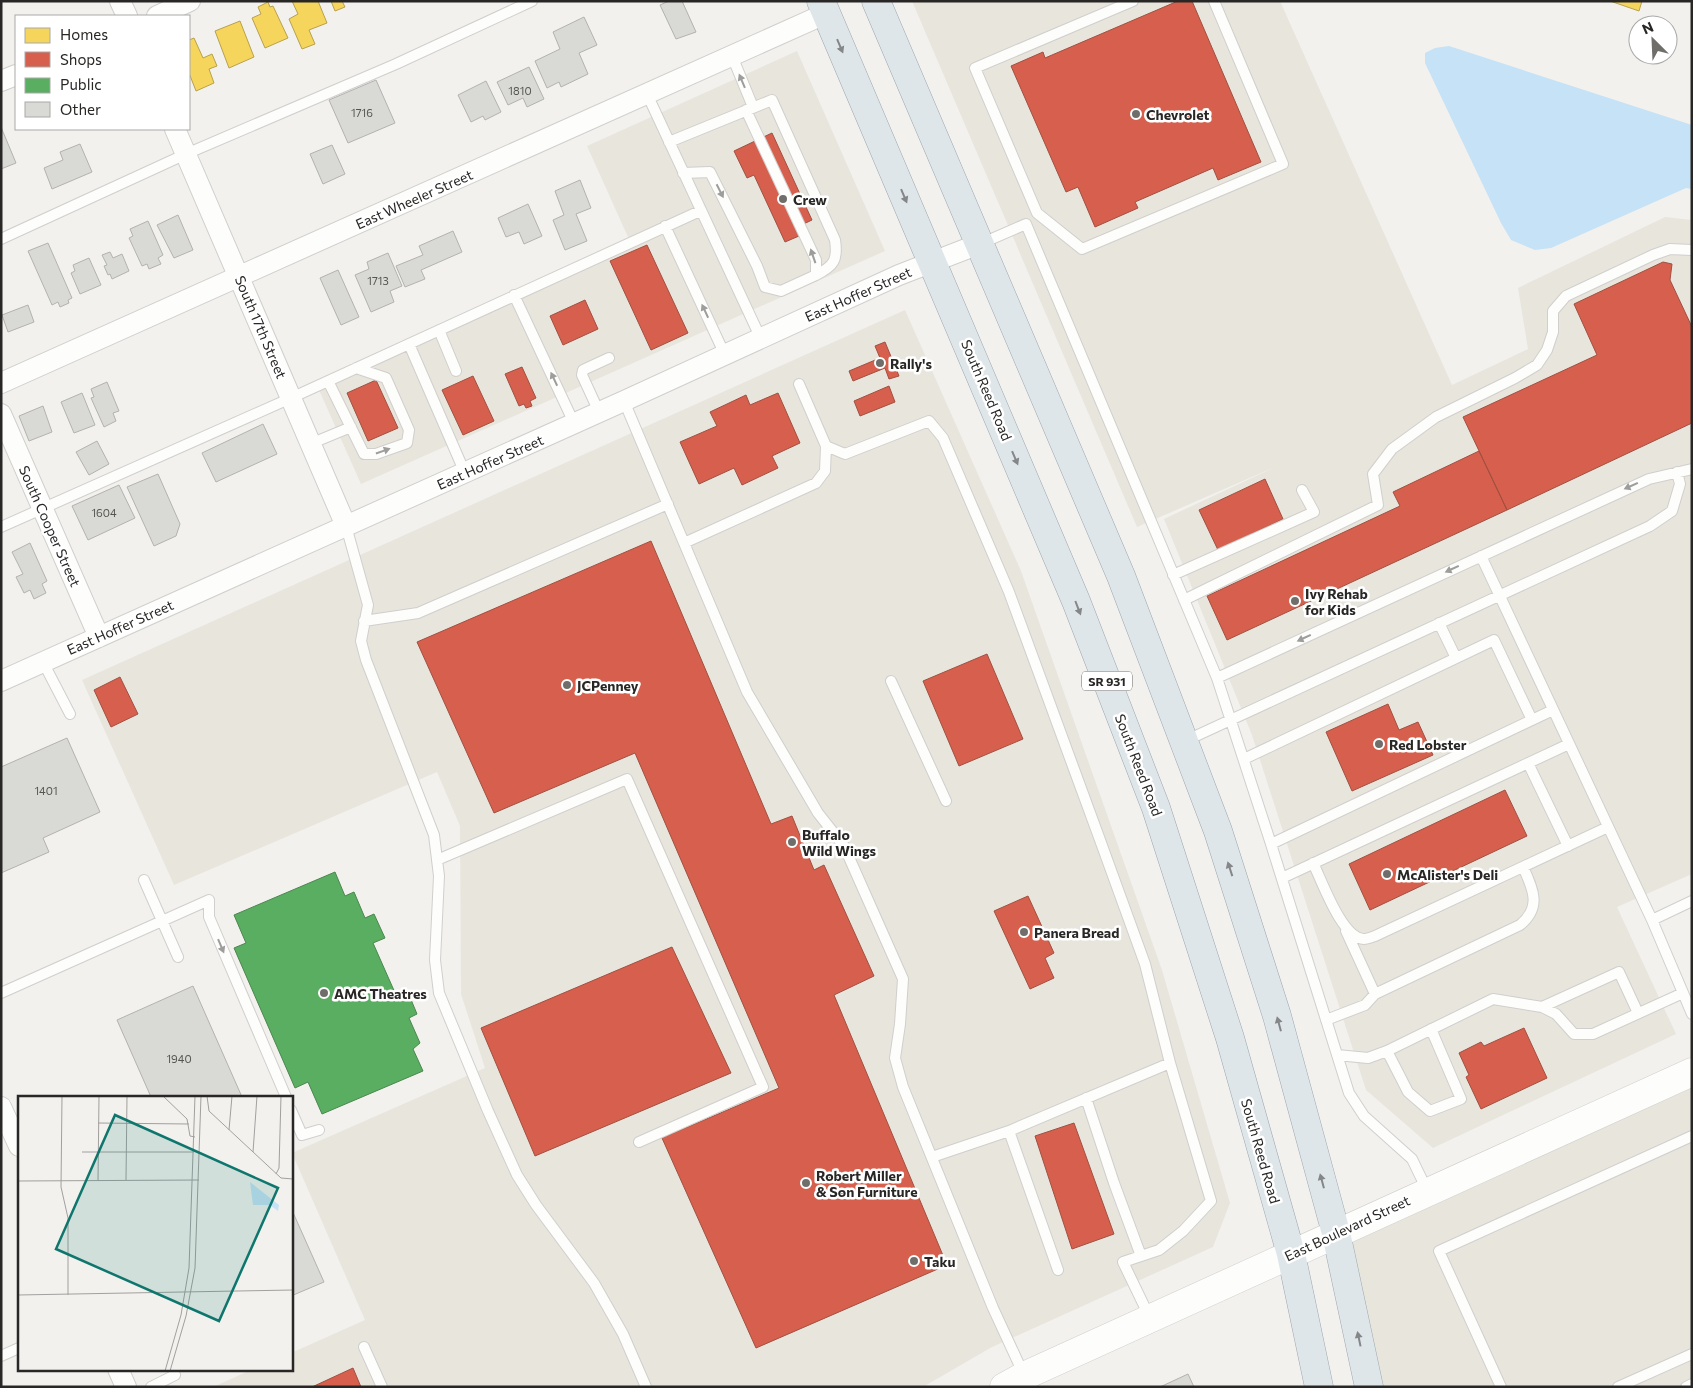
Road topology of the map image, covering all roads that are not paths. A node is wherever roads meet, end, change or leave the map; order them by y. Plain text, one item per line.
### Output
1 (120, 1) edge
2 (190, 1) edge
3 (532, 1) edge
4 (876, 1) edge
5 (1134, 1) edge
6 (1214, 1) edge
7 (824, 7) edge
8 (127, 15) edge
9 (159, 15) edge
10 (732, 56) junction
11 (647, 94) junction
12 (749, 109) junction
13 (175, 130) edge
14 (669, 142) junction
15 (186, 154) junction
16 (683, 173) junction
17 (700, 211) junction
18 (1037, 213) junction
19 (1026, 224) junction
20 (665, 226) junction
21 (1, 239) edge
22 (979, 244) junction
23 (1692, 250) edge
24 (932, 261) junction
25 (816, 275) junction
26 (239, 278) junction
27 (514, 295) junction
28 (439, 330) junction
29 (761, 339) junction
30 (409, 344) junction
31 (725, 355) junction
32 (609, 358) dead end
33 (356, 368) junction
34 (456, 371) dead end
35 (328, 381) junction
36 (1, 383) edge
37 (799, 384) dead end
38 (291, 398) junction
39 (624, 401) junction
40 (599, 412) junction
41 (1, 414) edge
42 (574, 424) junction
43 (351, 427) junction
44 (310, 444) junction
45 (826, 446) junction
46 (1692, 469) edge
47 (1677, 472) junction
48 (465, 473) junction
49 (1302, 490) dead end
50 (668, 504) junction
51 (42, 508) junction
52 (346, 526) junction
53 (1, 527) edge
54 (684, 543) junction
55 (1481, 556) junction
56 (1173, 575) junction
57 (1499, 595) junction
58 (1184, 600) junction
59 (364, 621) junction
60 (1439, 623) junction
61 (99, 637) junction
62 (1456, 658) junction
63 (43, 662) junction
64 (1217, 678) junction
65 (1, 681) edge
66 (891, 681) dead end
67 (1553, 710) junction
68 (70, 714) dead end
69 (1231, 720) junction
70 (1532, 720) junction
71 (1184, 741) junction
72 (1569, 744) junction
73 (1244, 759) junction
74 (1528, 763) junction
75 (946, 802) dead end
76 (1608, 827) junction
77 (1271, 844) junction
78 (1568, 846) junction
79 (437, 860) junction
80 (1313, 863) junction
81 (1523, 867) junction
82 (1282, 878) junction
83 (144, 880) dead end
84 (1692, 901) edge
85 (1652, 920) junction
86 (162, 921) junction
87 (1343, 926) junction
88 (178, 957) dead end
89 (1, 993) edge
90 (1683, 993) junction
91 (1375, 994) junction
92 (1542, 1007) junction
93 (1638, 1014) junction
94 (1692, 1014) edge
95 (1326, 1020) junction
96 (1431, 1028) junction
97 (1387, 1051) junction
98 (1337, 1055) junction
99 (1170, 1063) junction
100 (1692, 1072) edge
101 (286, 1096) edge
102 (1086, 1098) junction
103 (1, 1107) edge
104 (292, 1112) edge
105 (319, 1130) dead end
106 (1009, 1131) junction
107 (10, 1136) edge
108 (1692, 1136) edge
109 (639, 1142) dead end
110 (932, 1158) junction
111 (1428, 1191) junction
112 (1336, 1233) junction
113 (1291, 1254) junction
114 (1141, 1256) junction
115 (1058, 1270) dead end
116 (1150, 1318) junction
117 (364, 1347) dead end
118 (18, 1348) edge
119 (1692, 1354) edge
120 (1, 1356) edge
121 (118, 1370) edge
122 (175, 1375) dead end
123 (1014, 1381) edge
124 (1692, 1384) edge
125 (126, 1387) edge
126 (151, 1387) edge
127 (382, 1387) edge
128 (646, 1387) edge
129 (1319, 1387) edge
130 (1369, 1387) edge
131 (1501, 1387) edge
132 (1618, 1387) edge
133 (1686, 1387) edge

1 - 8 street
2 - 9 street
3 - 15 lane
4 - 22 main road
5 - 18 lane
6 - 18 lane
7 - 10 street, East Wheeler Street
7 -> 24 main road, South Reed Road / SR 931
10 - 11 street, East Wheeler Street
12 -> 10 lane
11 - 14 lane
11 - 26 street, East Wheeler Street
12 - 14 lane
25 -> 12 lane
12 - 25 lane
13 - 15 street, South 17th Street
14 - 16 lane
15 - 21 lane
15 - 26 street, South 17th Street
16 - 17 lane
16 -> 25 lane
17 - 20 lane
17 - 29 lane
18 - 19 lane
19 - 22 lane
19 - 56 lane
20 - 27 lane
31 -> 20 lane
22 - 24 street, East Hoffer Street
22 - 71 main road
23 - 58 lane
24 - 29 street, East Hoffer Street
24 -> 113 main road, South Reed Road / SR 931
26 - 36 street, East Wheeler Street
26 - 38 street, South 17th Street
27 - 28 lane
42 -> 27 lane
28 - 30 lane
28 - 34 lane
29 - 31 street, East Hoffer Street
30 - 33 lane
30 - 48 lane
31 - 39 street, East Hoffer Street
32 - 40 lane
33 - 35 lane
43 -> 33 lane
35 - 38 lane
35 - 43 lane
37 - 45 lane
38 - 44 street, South 17th Street
38 - 51 lane
39 - 40 street, East Hoffer Street
39 - 50 lane
40 - 42 street, East Hoffer Street
41 - 51 street, South Cooper Street
42 - 48 street, East Hoffer Street
43 - 44 lane
44 - 52 street, South 17th Street
45 - 54 lane
45 - 99 lane
46 - 47 lane
47 -> 55 lane
47 - 57 lane
48 - 52 street, East Hoffer Street
49 - 56 lane
50 - 54 lane
50 - 59 lane
51 - 53 lane
51 - 61 street, South Cooper Street
52 - 59 lane
52 - 61 street, East Hoffer Street
54 - 110 lane
55 - 57 lane
55 -> 64 lane
56 - 58 lane
57 - 60 lane
57 - 67 lane
58 - 64 lane
59 - 79 lane
60 - 62 lane
60 - 69 lane
61 - 63 street, East Hoffer Street
62 - 70 lane
62 - 73 lane
63 - 65 street, East Hoffer Street
63 - 68 lane
64 - 69 lane
66 - 75 lane
67 - 70 lane
67 - 72 lane
69 - 71 lane
69 - 73 lane
70 - 77 lane
112 -> 71 main road
72 - 74 lane
72 - 76 lane
73 - 77 lane
74 - 78 lane
74 - 80 lane
76 - 78 lane
76 - 85 lane
77 - 82 lane
78 - 81 lane
79 - 109 lane
79 - 128 lane
80 - 82 lane
80 - 87 lane
81 - 87 lane
81 - 91 lane
82 - 95 lane
83 - 86 lane
84 - 85 lane
85 - 90 lane
86 - 88 lane
86 - 89 lane
86 -> 101 lane
87 - 91 lane
90 - 93 lane
90 - 94 lane
91 - 95 lane
92 - 93 lane
92 - 93 lane
92 - 96 lane
95 - 98 lane
96 - 97 lane
96 - 97 lane
97 - 98 lane
98 - 111 lane
99 - 102 lane
99 - 114 lane
100 - 111 main road, East Boulevard Street
102 - 106 lane
102 - 114 lane
103 - 107 street
104 - 105 lane
106 - 110 lane
106 - 115 lane
108 - 131 lane
110 - 123 lane
111 - 112 main road, East Boulevard Street
112 - 113 main road, East Boulevard Street
130 -> 112 main road
113 - 116 main road, East Boulevard Street
113 - 129 main road, South Reed Road / SR 931
114 - 116 lane
116 - 123 main road, East Boulevard Street
117 - 127 lane
118 - 120 lane
119 - 132 lane
121 - 125 street
122 - 126 lane
124 - 133 lane

